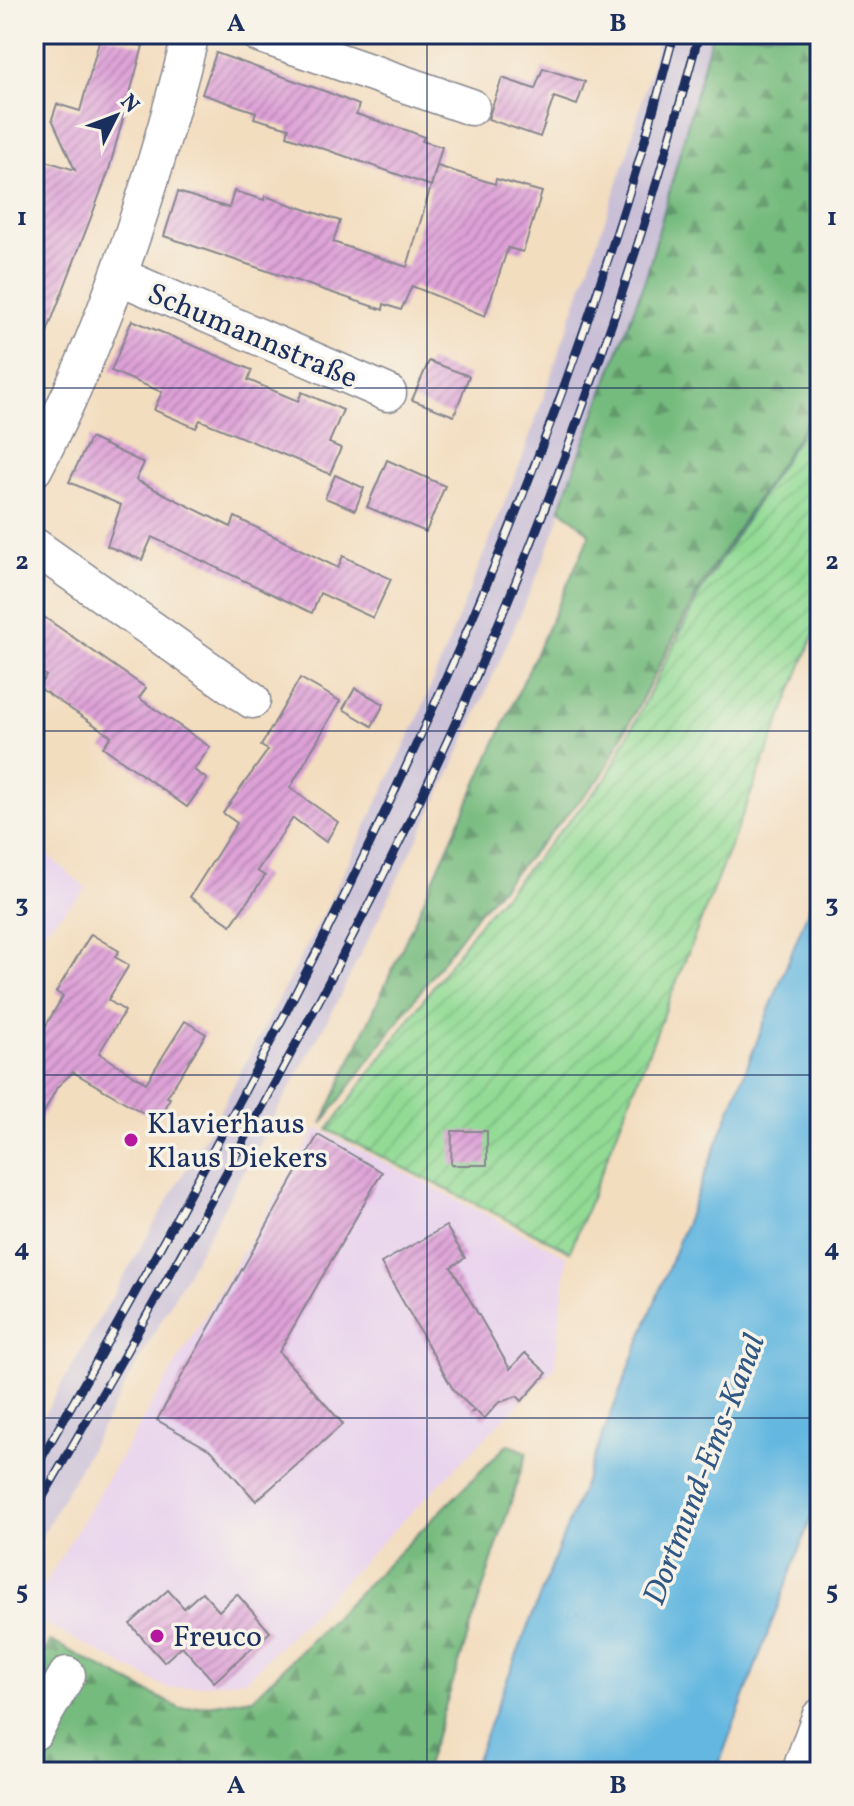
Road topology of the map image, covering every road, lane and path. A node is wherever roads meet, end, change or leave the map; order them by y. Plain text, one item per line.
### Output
1 (191, 34) edge
2 (259, 34) edge
3 (471, 107) dead end
4 (119, 276) junction
5 (388, 393) dead end
6 (34, 469) edge
7 (34, 546) edge
8 (252, 700) dead end
9 (67, 1675) dead end
10 (820, 1717) edge
11 (34, 1732) edge
12 (800, 1772) edge

1 - 4 street, Schumannstraße
2 - 3 street
4 - 5 street, Schumannstraße
4 - 6 street, Schumannstraße
7 - 8 street
9 - 11 street
10 - 12 street

